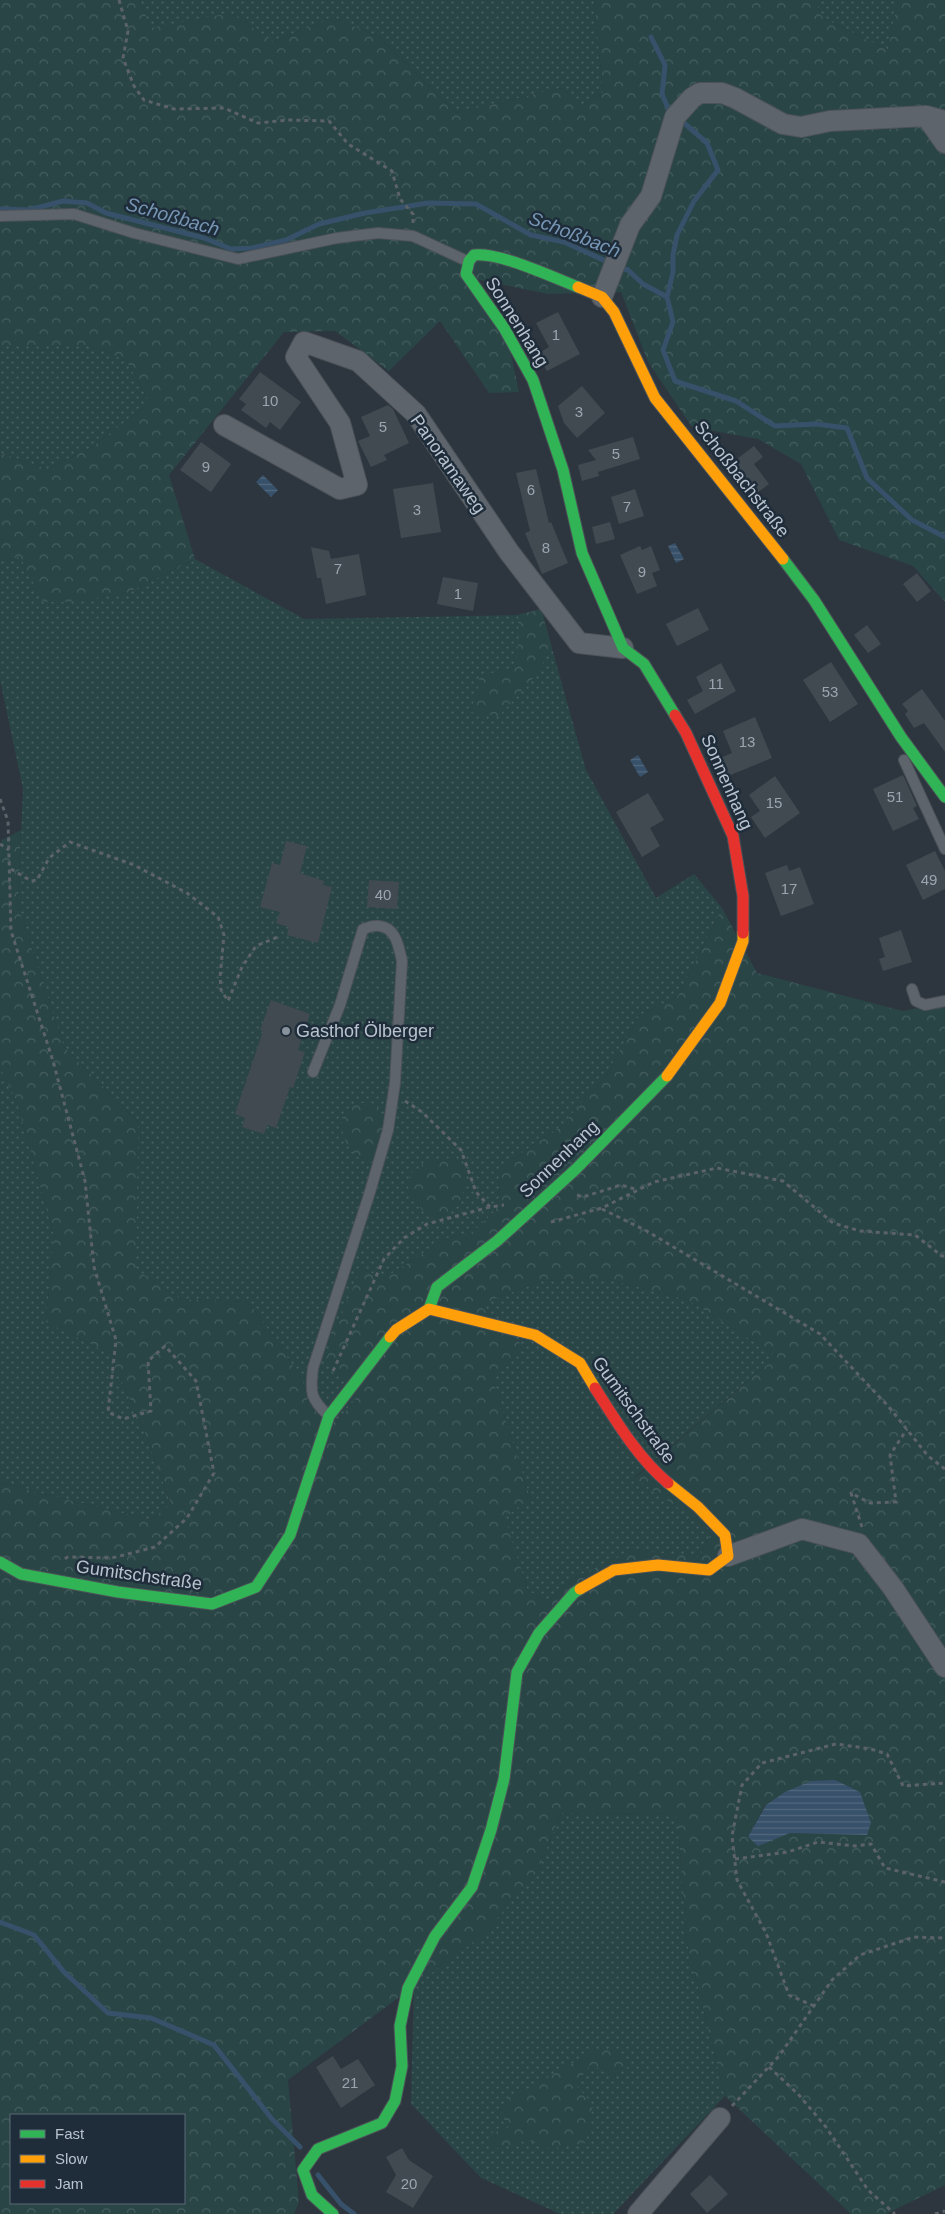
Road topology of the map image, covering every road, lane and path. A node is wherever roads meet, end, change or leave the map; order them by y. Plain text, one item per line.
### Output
1 (119, 0) edge
2 (936, 119) edge
3 (945, 143) edge
4 (413, 214) dead end
5 (0, 216) edge
6 (469, 262) junction
7 (602, 297) junction
8 (224, 425) dead end
9 (623, 648) junction
10 (901, 737) junction
11 (945, 797) edge
12 (0, 799) edge
13 (0, 844) edge
14 (945, 849) edge
15 (9, 850) junction
16 (10, 868) junction
17 (280, 936) dead end
18 (912, 989) dead end
19 (945, 1001) edge
20 (313, 1072) dead end
21 (394, 1094) junction
22 (557, 1186) junction
23 (639, 1190) junction
24 (602, 1208) junction
25 (547, 1223) dead end
26 (945, 1256) edge
27 (429, 1309) junction
28 (332, 1373) dead end
29 (330, 1416) junction
30 (907, 1429) junction
31 (945, 1469) edge
32 (865, 1552) junction
33 (728, 1556) junction
34 (61, 1561) dead end
35 (0, 1562) edge
36 (945, 1667) edge
37 (945, 1783) edge
38 (735, 1859) junction
39 (945, 1882) edge
40 (945, 1938) edge
41 (814, 2006) junction
42 (769, 2067) junction
43 (720, 2118) joint
44 (945, 2211) edge
45 (333, 2214) edge
46 (638, 2214) edge
47 (895, 2214) edge
48 (936, 2214) edge
49 (941, 2214) edge

1 - 4 path
2 - 3 street
2 - 7 street
5 - 6 lane
6 - 7 street
6 - 9 street, Sonnenhang
7 - 10 street, Schoßbachstraße
8 - 9 street, Panoramaweg
9 - 22 street, Sonnenhang
10 - 11 street, Schoßbachstraße
10 - 14 lane
12 - 15 path
13 - 15 path
15 - 16 path
16 - 17 path
16 - 34 path
18 - 19 lane
20 - 21 lane
21 - 28 path
21 - 29 lane
22 - 23 path
22 - 27 street, Sonnenhang
23 - 24 path
23 - 26 path
24 - 25 path
24 - 30 path
27 - 29 street, Gumitschstraße
27 - 33 street, Gumitschstraße
29 - 35 street, Gumitschstraße
30 - 31 path
30 - 32 path
32 - 33 street
32 - 36 street
33 - 45 street
37 - 38 path
38 - 39 path
38 - 41 path
40 - 41 path
41 - 42 path
42 - 43 path
42 - 47 path
43 - 46 street
44 - 48 path
44 - 49 path

